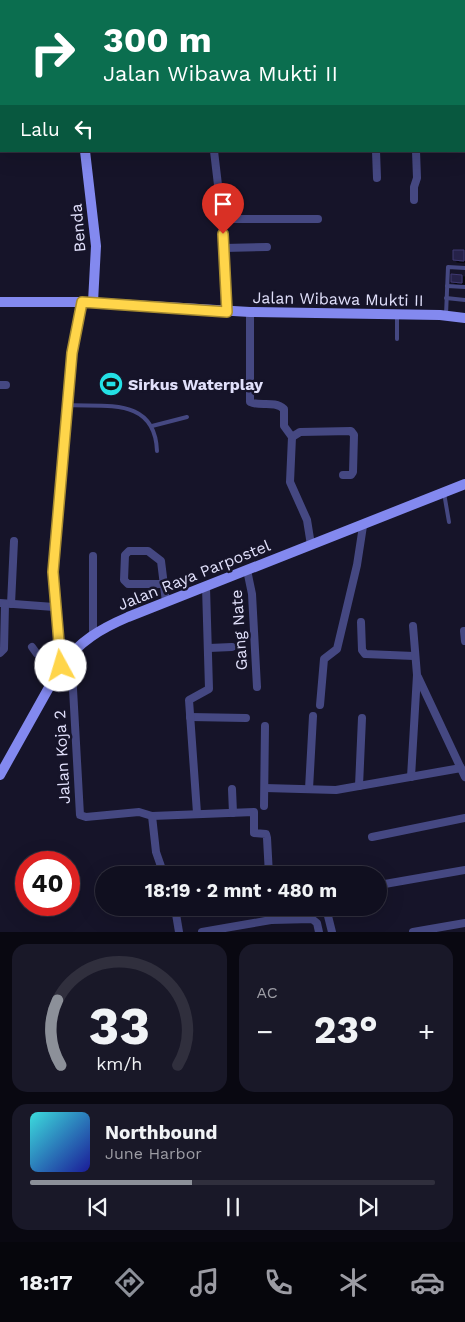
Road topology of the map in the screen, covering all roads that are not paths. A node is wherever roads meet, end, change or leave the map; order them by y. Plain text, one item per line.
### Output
1 (85, 152) edge
2 (214, 152) edge
3 (376, 152) edge
4 (416, 152) edge
5 (377, 178) dead end
6 (414, 200) dead end
7 (222, 219) junction
8 (318, 219) dead end
9 (267, 247) dead end
10 (224, 248) junction
11 (465, 268) edge
12 (447, 286) junction
13 (465, 287) edge
14 (446, 298) junction
15 (465, 300) edge
16 (0, 302) edge
17 (88, 302) junction
18 (227, 312) junction
19 (250, 312) junction
20 (397, 315) junction
21 (446, 315) junction
22 (465, 318) edge
23 (397, 339) dead end
24 (69, 405) junction
25 (187, 416) dead end
26 (152, 426) junction
27 (292, 437) junction
28 (157, 451) dead end
29 (342, 476) dead end
30 (465, 484) edge
31 (444, 493) junction
32 (449, 522) dead end
33 (363, 526) junction
34 (14, 541) dead end
35 (311, 546) junction
36 (93, 556) dead end
37 (247, 570) junction
38 (165, 584) junction
39 (206, 587) junction
40 (166, 602) junction
41 (5, 603) edge
42 (54, 607) junction
43 (361, 622) dead end
44 (413, 626) dead end
45 (464, 631) edge
46 (93, 633) junction
47 (465, 641) edge
48 (32, 647) dead end
49 (208, 648) junction
50 (232, 648) dead end
51 (0, 653) edge
52 (71, 653) junction
53 (60, 654) junction
54 (414, 656) junction
55 (61, 666) junction
56 (417, 675) junction
57 (257, 687) dead end
58 (320, 706) dead end
59 (313, 716) dead end
60 (190, 717) junction
61 (246, 718) dead end
62 (362, 718) dead end
63 (265, 726) dead end
64 (461, 768) junction
65 (0, 775) edge
66 (411, 777) junction
67 (465, 777) edge
68 (359, 786) junction
69 (265, 788) junction
70 (232, 789) dead end
71 (309, 789) junction
72 (264, 806) dead end
73 (197, 813) junction
74 (233, 813) junction
75 (152, 816) junction
76 (465, 818) edge
77 (372, 837) dead end
78 (161, 866) edge
79 (269, 866) edge
80 (465, 870) edge
81 (387, 884) edge
82 (176, 916) edge
83 (271, 916) edge
84 (328, 916) edge
85 (271, 920) junction
86 (465, 923) edge
87 (179, 932) edge
88 (202, 932) edge
89 (319, 932) edge
90 (332, 932) edge
91 (413, 932) edge

1 - 17 main road, Benda
2 - 7 street
3 - 5 street
4 - 6 street
7 - 8 street
7 - 10 street
9 - 10 street
10 - 18 street
11 - 12 lane
12 - 13 lane
12 - 14 lane
14 - 15 lane
14 - 21 lane
16 - 17 main road, Jalan Wibawa Mukti II
17 - 18 main road, Jalan Wibawa Mukti II
17 - 24 main road, Benda
18 - 19 main road, Jalan Wibawa Mukti II
19 - 20 main road, Jalan Wibawa Mukti II
19 - 27 street
20 - 21 main road, Jalan Wibawa Mukti II
20 - 23 lane
21 - 22 main road, Jalan Wibawa Mukti II
24 - 26 lane
24 - 42 main road, Benda
25 - 26 lane
26 - 28 lane
27 - 29 street
27 - 35 street
30 - 31 main road, Jalan Raya Parpostel
31 - 32 lane
31 - 33 main road, Jalan Raya Parpostel
33 - 35 main road, Jalan Raya Parpostel
33 - 58 street
34 - 41 street
35 - 37 main road, Jalan Raya Parpostel
36 - 46 street
37 - 39 main road, Jalan Raya Parpostel
37 - 57 street, Gang Nate
38 - 38 street
38 - 40 street
39 - 40 main road, Jalan Raya Parpostel
39 - 49 street
40 - 46 main road, Jalan Raya Parpostel
41 - 42 street
41 - 51 street
42 - 53 main road, Benda
43 - 54 street
44 - 54 street
45 - 47 street
46 - 52 main road, Jalan Raya Parpostel
48 - 53 street
49 - 50 street
49 - 60 street
52 - 55 main road, Jalan Raya Parpostel
52 - 75 street, Jalan Koja 2
53 - 55 main road, Benda
54 - 56 street
55 - 65 main road, Jalan Raya Parpostel
56 - 64 street
56 - 66 street
59 - 71 street
60 - 61 street
60 - 73 street
62 - 68 street
63 - 69 street
64 - 66 street
64 - 67 street
66 - 68 street
68 - 71 street
69 - 71 street
69 - 72 street
70 - 74 street
73 - 74 street
73 - 75 street
74 - 79 street
75 - 78 street
76 - 77 street
80 - 81 street
82 - 87 street
83 - 85 street
84 - 90 street
85 - 88 street
85 - 89 street
86 - 91 street

